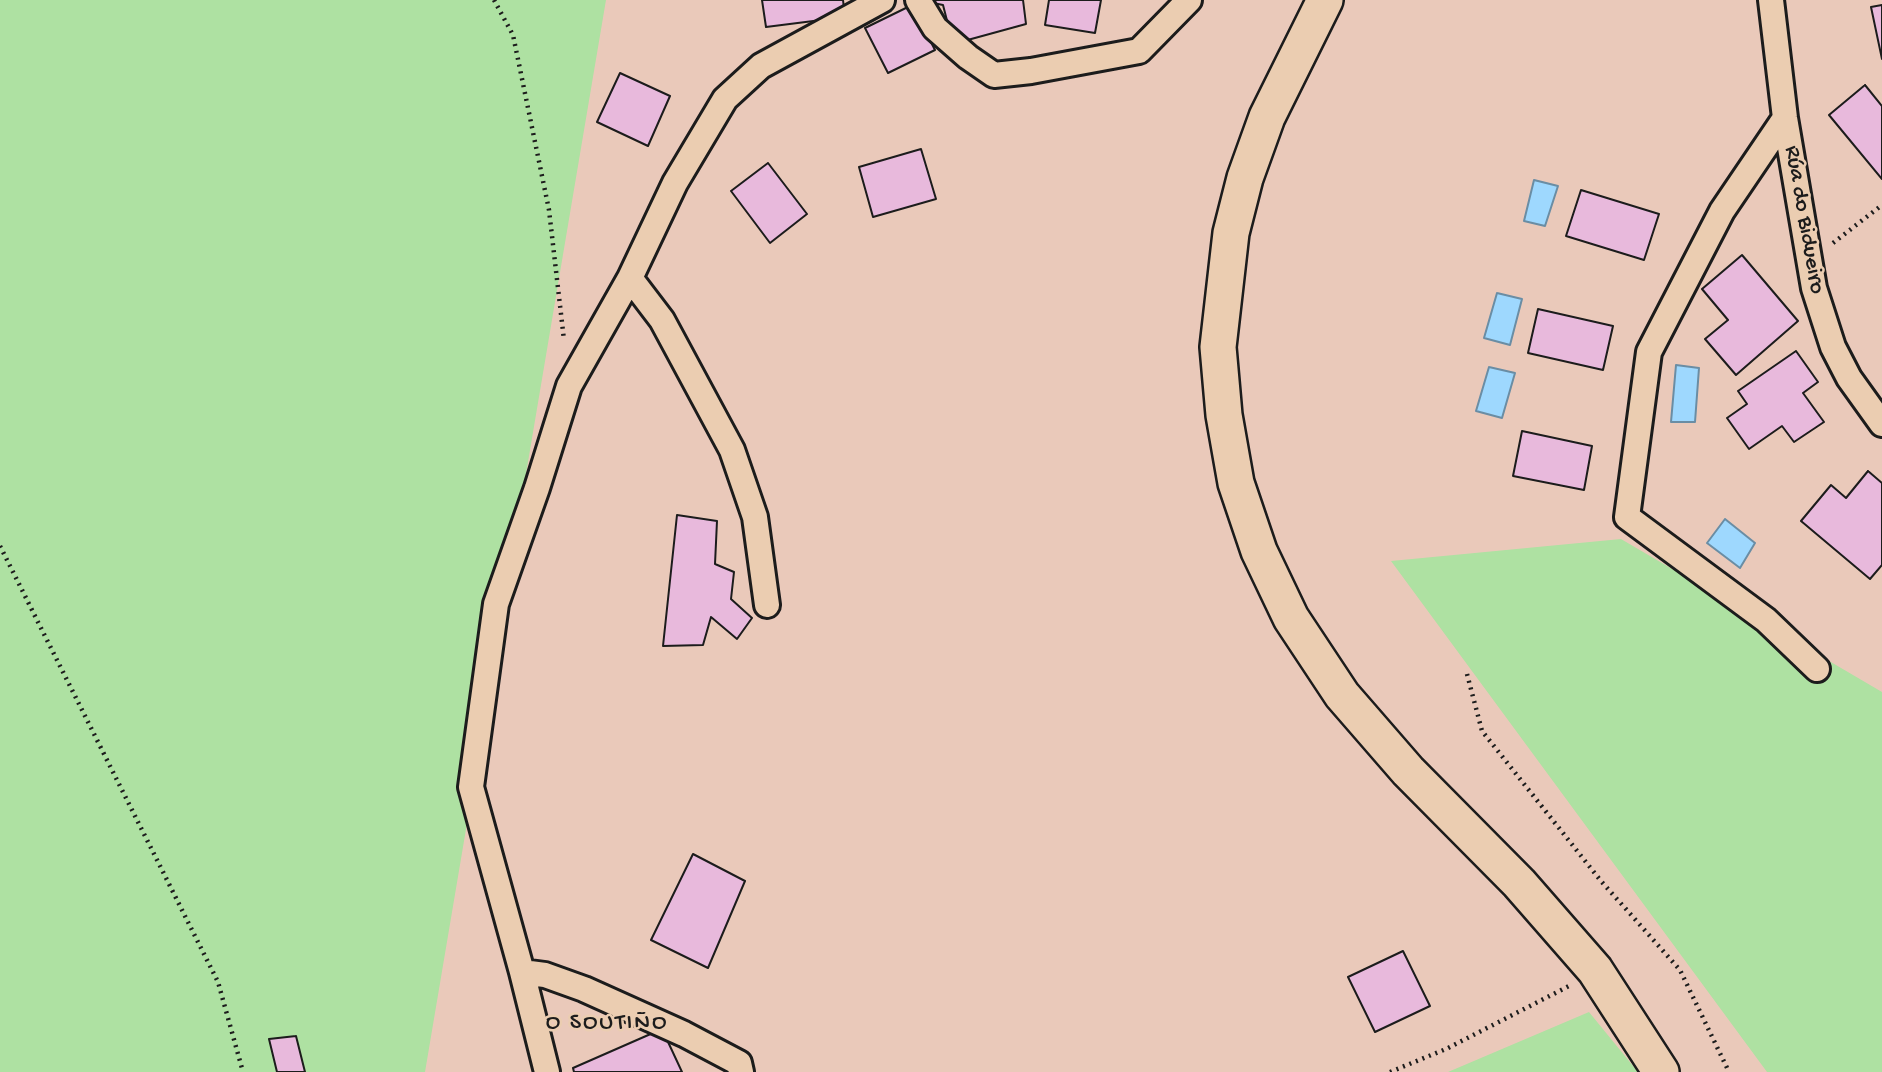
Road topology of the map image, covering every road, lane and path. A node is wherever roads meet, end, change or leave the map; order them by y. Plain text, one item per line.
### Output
1 (494, 0) edge
2 (882, 0) edge
3 (918, 0) edge
4 (1189, 0) edge
5 (1325, 0) edge
6 (1771, 0) edge
7 (1785, 118) junction
8 (1882, 205) edge
9 (1808, 261) junction
10 (630, 278) junction
11 (569, 386) junction
12 (1882, 425) edge
13 (0, 546) edge
14 (767, 605) dead end
15 (1817, 669) dead end
16 (1467, 674) dead end
17 (1595, 970) junction
18 (522, 972) junction
19 (243, 1072) edge
20 (547, 1072) edge
21 (741, 1072) edge
22 (1390, 1072) edge
23 (1661, 1072) edge
24 (1729, 1072) edge

1 - 11 path
2 - 10 street
3 - 4 street
5 - 17 street
6 - 7 street, Rúa do Bidueiro
7 - 9 street, Rúa do Bidueiro
7 - 15 street
8 - 9 path
9 - 12 street, Rúa do Bidueiro
10 - 11 street
10 - 14 street
11 - 18 street
13 - 19 path
16 - 24 path
17 - 22 path
17 - 23 street
18 - 20 street
18 - 21 street

